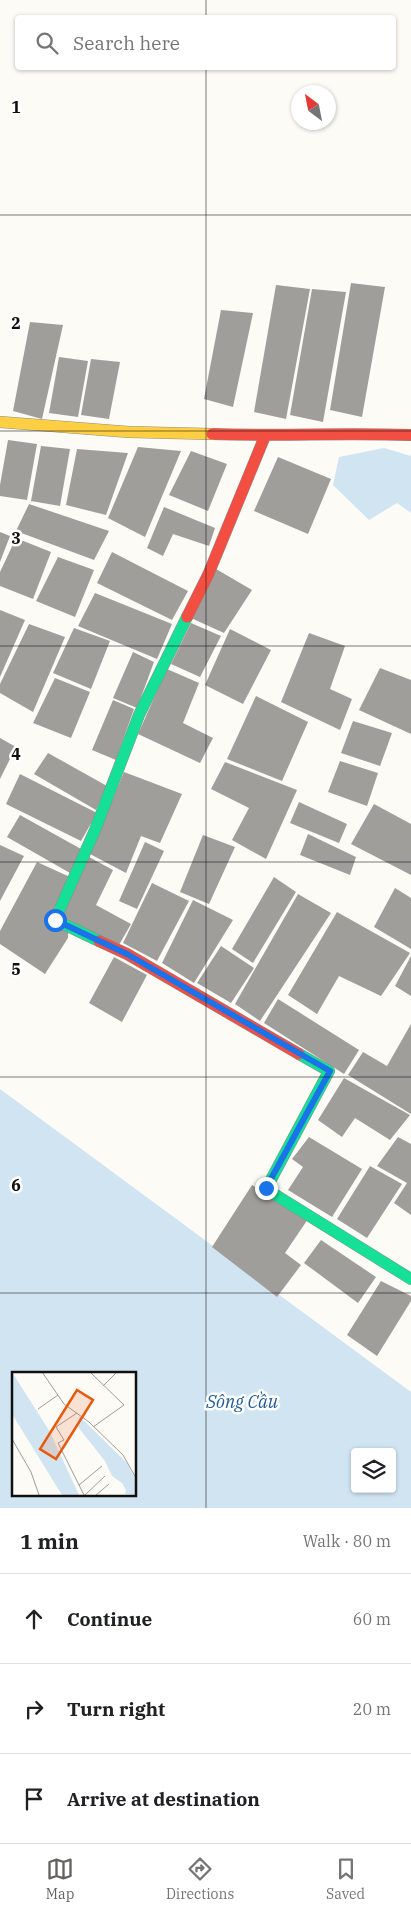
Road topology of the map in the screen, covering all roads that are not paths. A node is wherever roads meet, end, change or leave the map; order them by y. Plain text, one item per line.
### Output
1 (0, 422) edge
2 (411, 435) edge
3 (265, 436) junction
4 (411, 1279) edge

1 - 3 street
2 - 3 street
3 - 4 street

